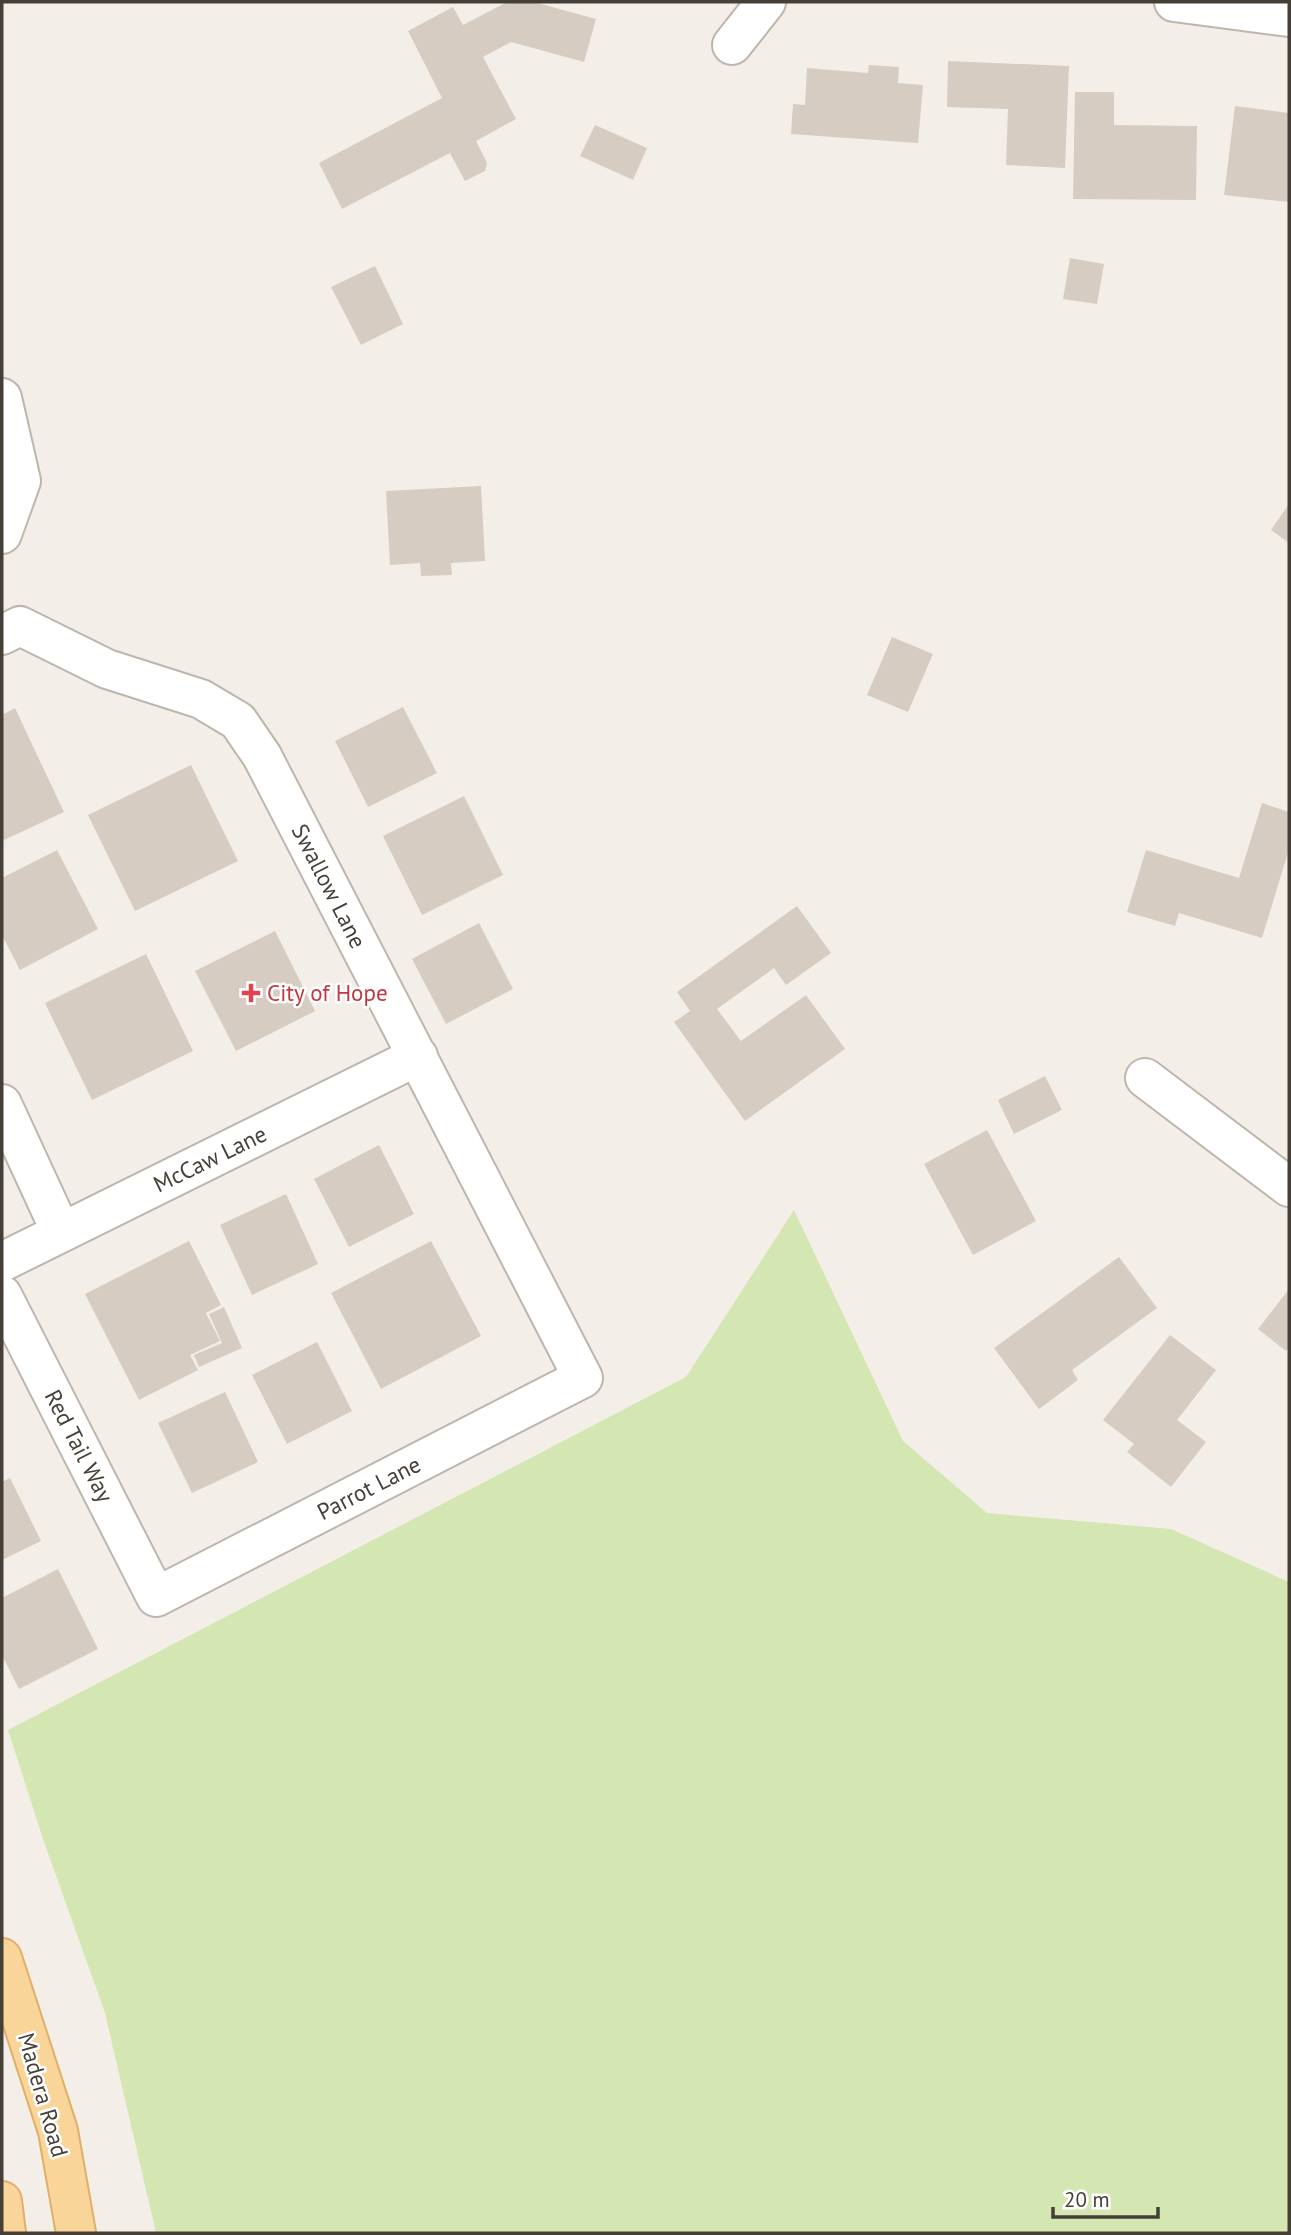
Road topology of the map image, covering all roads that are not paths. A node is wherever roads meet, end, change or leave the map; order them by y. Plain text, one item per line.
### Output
1 (766, 2) edge
2 (1174, 2) edge
3 (1289, 17) edge
4 (732, 45) dead end
5 (2, 398) edge
6 (2, 534) edge
7 (11, 631) edge
8 (418, 1056) junction
9 (1145, 1078) dead end
10 (2, 1104) edge
11 (1289, 1187) edge
12 (61, 1232) junction
13 (2, 1262) edge
14 (2, 1295) edge
15 (583, 1378) joint
16 (156, 1597) joint
17 (2, 1958) edge
18 (2, 2201) edge
19 (6, 2233) edge
20 (76, 2233) edge

1 - 4 street
2 - 3 street
5 - 6 street
7 - 8 street, Swallow Lane
8 - 12 street, McCaw Lane
8 - 15 street, Swallow Lane
9 - 11 street
10 - 12 street
12 - 13 street, McCaw Lane
14 - 16 street, Red Tail Way
15 - 16 street, Parrot Lane
17 - 20 main road, Madera Road
18 - 19 main road

